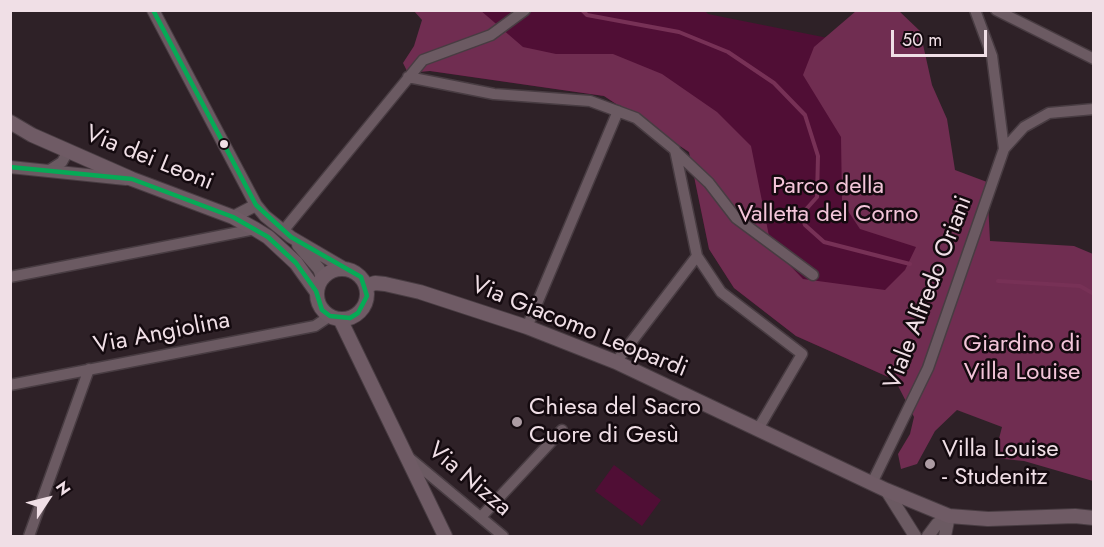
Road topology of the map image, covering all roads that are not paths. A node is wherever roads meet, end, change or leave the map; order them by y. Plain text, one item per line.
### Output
1 (153, 10) edge
2 (525, 10) edge
3 (975, 10) edge
4 (996, 10) edge
5 (1094, 59) edge
6 (408, 77) junction
7 (1094, 110) edge
8 (618, 111) junction
9 (10, 122) edge
10 (1004, 149) junction
11 (675, 150) junction
12 (68, 151) junction
13 (10, 167) edge
14 (48, 171) junction
15 (132, 179) junction
16 (256, 205) junction
17 (233, 217) junction
18 (255, 229) junction
19 (287, 234) junction
20 (697, 256) junction
21 (296, 263) junction
22 (344, 268) junction
23 (813, 275) dead end
24 (10, 277) edge
25 (322, 278) junction
26 (316, 291) junction
27 (367, 291) junction
28 (332, 317) junction
29 (527, 327) junction
30 (616, 362) junction
31 (89, 369) junction
32 (10, 385) edge
33 (758, 429) junction
34 (562, 430) dead end
35 (407, 456) junction
36 (872, 483) junction
37 (886, 490) junction
38 (949, 516) junction
39 (481, 518) junction
40 (1094, 518) edge
41 (498, 535) edge
42 (29, 537) edge
43 (445, 537) edge
44 (915, 537) edge
45 (928, 537) edge
46 (945, 537) edge

1 - 16 street
2 - 6 street
3 - 10 street
4 - 5 street
6 - 8 street
6 - 19 street
7 - 10 street
8 - 11 street
8 - 29 street
9 - 12 main road, Via dei Leoni
10 - 36 street, Viale Alfredo Oriani
11 - 20 street
11 - 23 street
12 - 14 street
12 - 15 main road, Via dei Leoni
13 - 14 street
14 - 15 street
15 - 17 main road, Via dei Leoni
16 - 17 street
16 - 19 street
17 - 18 main road, Via dei Leoni
18 - 21 main road, Via dei Leoni
18 - 24 street
19 - 22 street
19 - 25 street
20 - 30 street
20 - 33 street
21 - 25 main road, Via dei Leoni
21 - 26 main road, Via dei Leoni
22 - 25 main road
22 - 27 main road
25 - 26 main road
26 - 28 main road
27 - 28 main road
27 - 29 main road, Via Giacomo Leopardi
28 - 31 street, Via Angiolina
28 - 35 main road
29 - 30 main road, Via Giacomo Leopardi
30 - 33 main road, Via Giacomo Leopardi
31 - 32 street, Via Angiolina
31 - 42 street
33 - 36 main road, Via Giacomo Leopardi
34 - 39 street
35 - 39 street, Via Nizza
35 - 43 main road
36 - 37 main road, Via Giacomo Leopardi
37 - 38 main road, Via Giacomo Leopardi
37 - 44 street
38 - 40 main road, Via Giacomo Leopardi
38 - 45 street
38 - 46 street
39 - 41 street, Via Nizza

